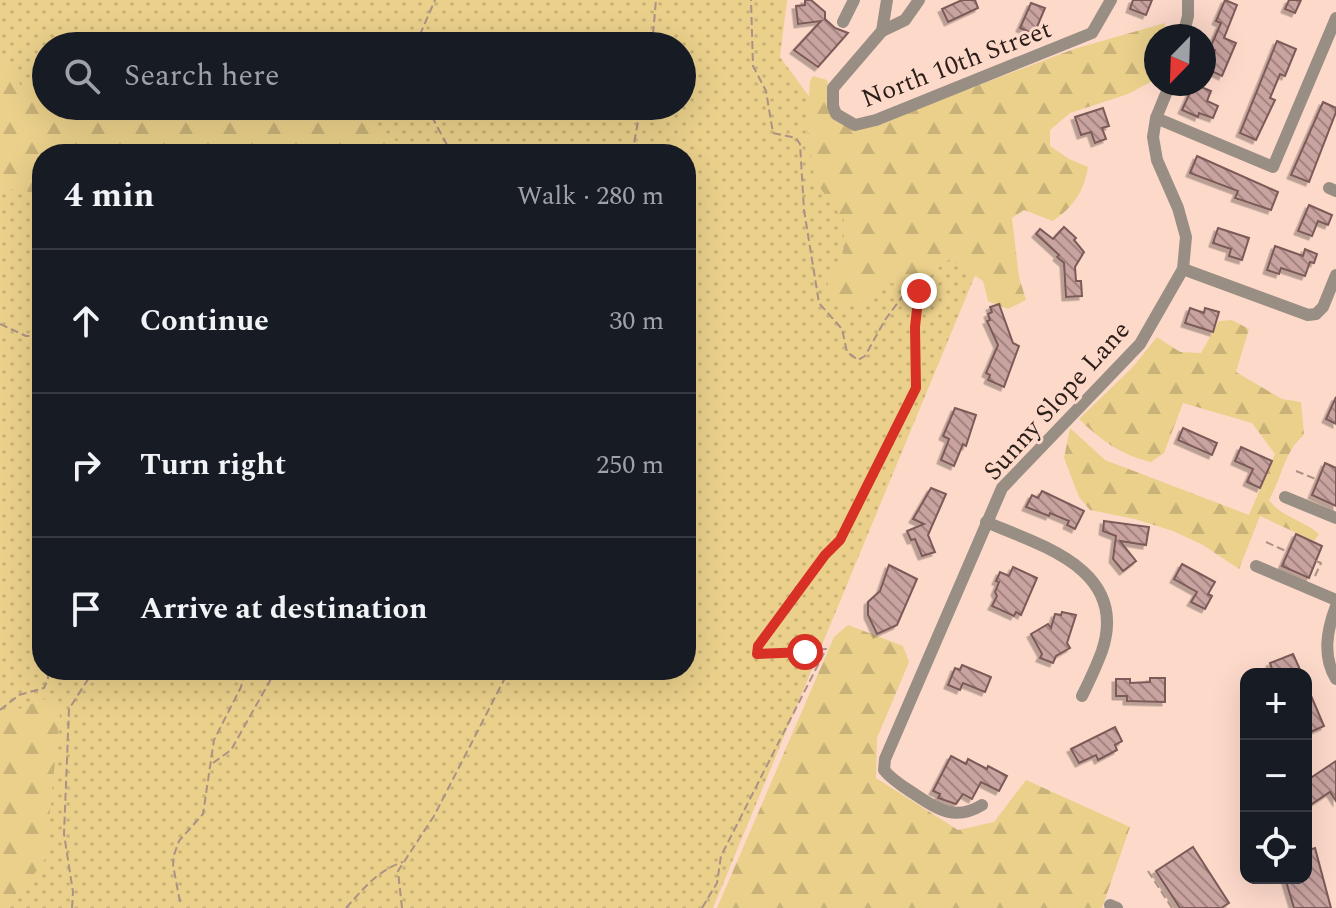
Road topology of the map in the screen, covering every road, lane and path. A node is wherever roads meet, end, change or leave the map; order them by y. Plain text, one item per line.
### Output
1 (435, 0) edge
2 (656, 0) edge
3 (751, 0) edge
4 (854, 0) edge
5 (887, 0) edge
6 (919, 0) edge
7 (1111, 0) edge
8 (1188, 0) edge
9 (1336, 18) edge
10 (843, 22) dead end
11 (1186, 24) edge
12 (882, 31) junction
13 (421, 32) edge
14 (653, 32) edge
15 (1165, 96) edge
16 (1156, 118) junction
17 (434, 120) edge
18 (638, 120) edge
19 (447, 144) edge
20 (634, 144) edge
21 (1183, 269) junction
22 (1336, 275) edge
23 (1333, 293) edge
24 (0, 324) edge
25 (32, 336) edge
26 (1296, 471) dead end
27 (1318, 480) dead end
28 (1285, 497) dead end
29 (1336, 518) edge
30 (986, 522) junction
31 (1266, 542) dead end
32 (1288, 552) dead end
33 (1316, 561) dead end
34 (1256, 566) dead end
35 (1310, 589) junction
36 (1336, 600) edge
37 (1336, 606) edge
38 (1336, 679) edge
39 (48, 680) edge
40 (88, 680) edge
41 (243, 680) edge
42 (270, 680) edge
43 (504, 680) edge
44 (1082, 696) dead end
45 (0, 710) edge
46 (210, 765) junction
47 (982, 805) dead end
48 (405, 861) junction
49 (1148, 871) dead end
50 (180, 902) dead end
51 (72, 908) edge
52 (346, 908) edge
53 (402, 908) edge
54 (702, 908) edge
55 (1172, 908) edge

1 - 13 path
2 - 14 path
3 - 54 path
4 - 10 street
5 - 12 street
6 - 12 street
7 - 12 street, North 10th Street
8 - 11 street
9 - 16 street
15 - 16 street, Sunny Slope Lane
16 - 21 street, Sunny Slope Lane
17 - 19 path
18 - 20 path
21 - 23 street
21 - 30 street, Sunny Slope Lane
22 - 23 street
24 - 25 path
26 - 27 path
28 - 29 street
30 - 44 street
30 - 47 street, Sunny Slope Lane
31 - 32 path
33 - 35 path
34 - 35 street
35 - 36 street
37 - 38 street
39 - 45 path
40 - 51 path
41 - 46 path
42 - 46 path
43 - 48 path
46 - 50 path
48 - 52 path
48 - 53 path
49 - 55 path

